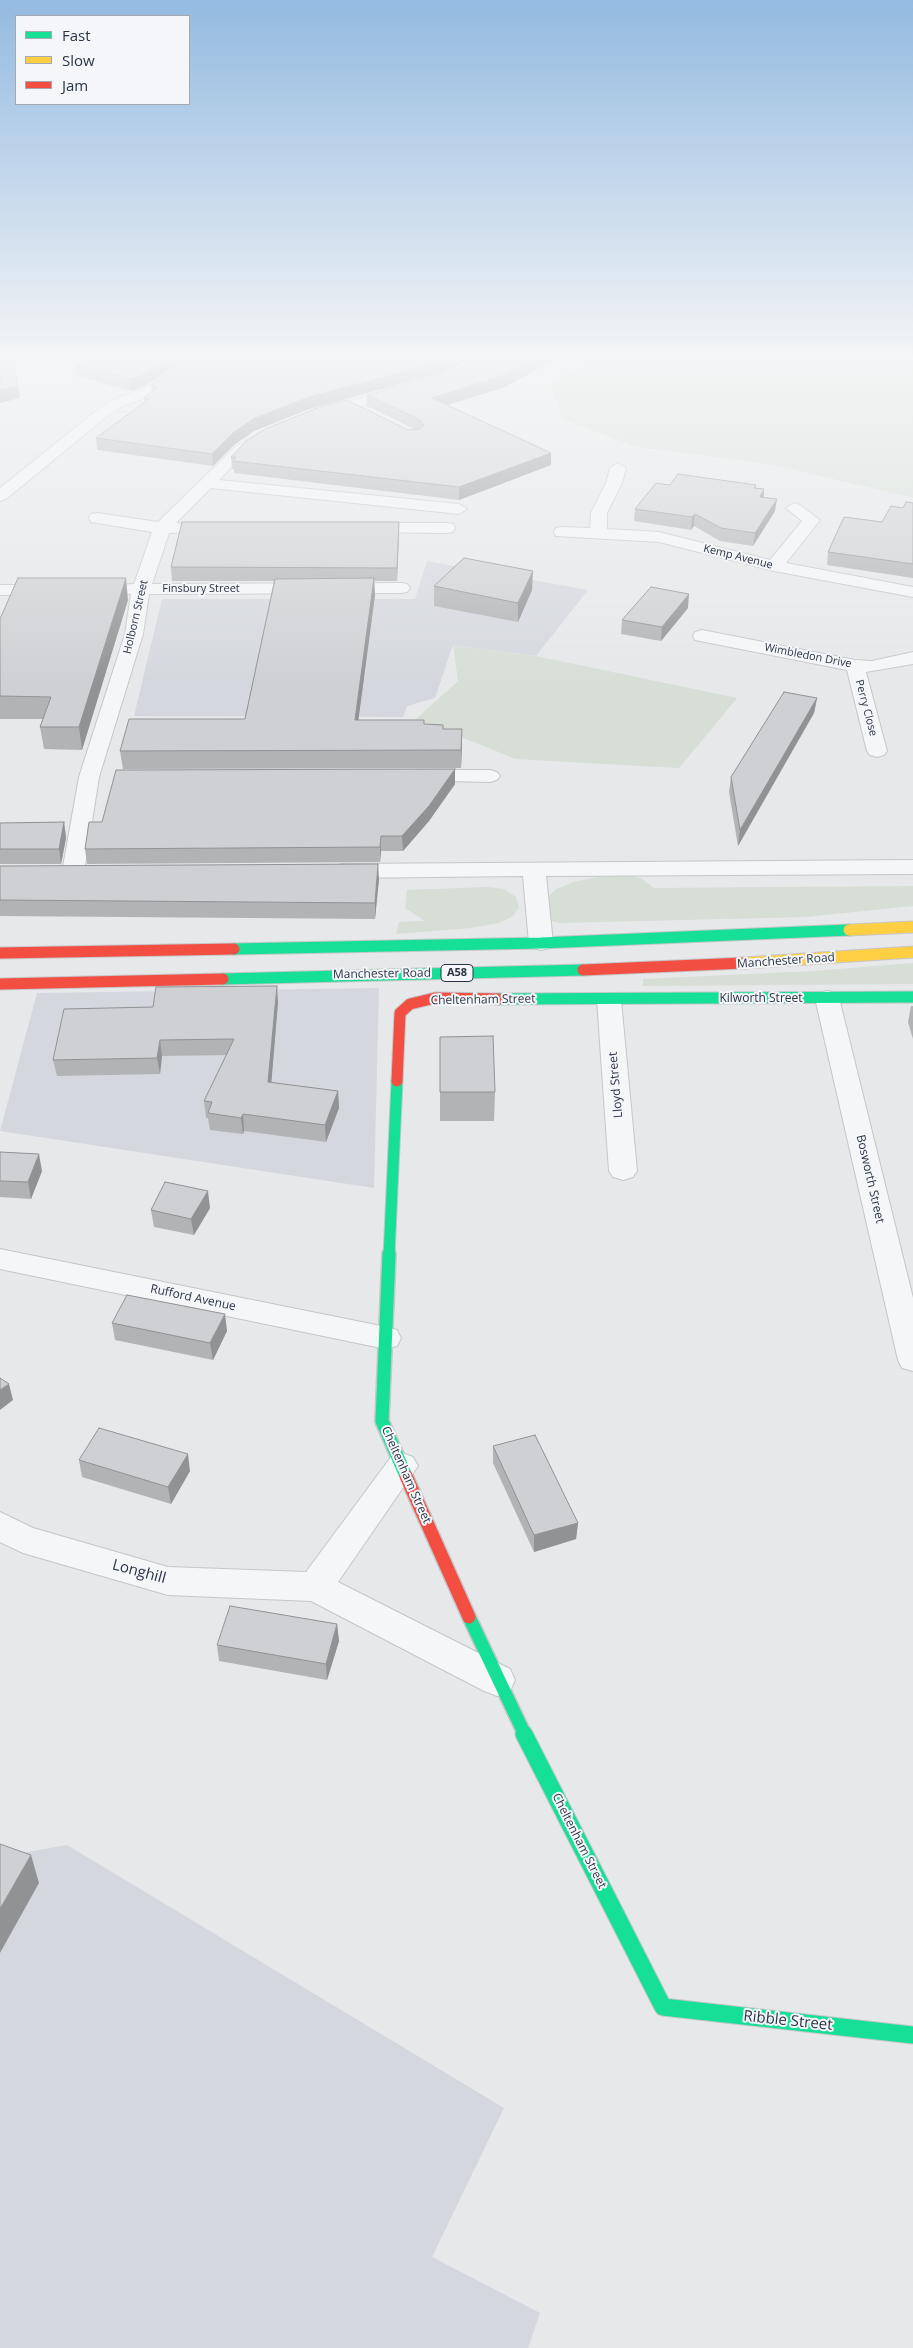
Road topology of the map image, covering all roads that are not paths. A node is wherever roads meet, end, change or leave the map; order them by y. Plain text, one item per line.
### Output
1 (36, 467) edge
2 (222, 467) edge
3 (618, 468) dead end
4 (206, 482) junction
5 (0, 496) edge
6 (794, 508) dead end
7 (459, 509) dead end
8 (97, 518) dead end
9 (162, 528) junction
10 (201, 528) edge
11 (348, 528) edge
12 (447, 528) dead end
13 (562, 532) dead end
14 (598, 533) junction
15 (774, 566) junction
16 (401, 588) dead end
17 (104, 589) edge
18 (141, 589) junction
19 (0, 590) edge
20 (66, 590) edge
21 (913, 592) edge
22 (702, 636) dead end
23 (913, 658) edge
24 (855, 666) junction
25 (877, 750) dead end
26 (398, 776) edge
27 (490, 776) dead end
28 (913, 867) edge
29 (534, 869) junction
30 (74, 872) edge
31 (318, 872) edge
32 (913, 926) edge
33 (541, 942) junction
34 (913, 952) edge
35 (0, 953) edge
36 (0, 984) edge
37 (913, 997) edge
38 (826, 998) junction
39 (609, 1000) junction
40 (624, 1171) dead end
41 (0, 1258) edge
42 (386, 1338) junction
43 (913, 1360) edge
44 (402, 1466) junction
45 (0, 1526) edge
46 (315, 1588) junction
47 (496, 1680) junction
48 (663, 2006) joint
49 (913, 2035) edge

1 - 5 street
2 - 4 street, Holborn Street
3 - 14 street
4 - 7 street
4 - 9 street, Holborn Street
6 - 15 street
8 - 9 street
9 - 10 street
9 - 18 street, Holborn Street
11 - 12 street
13 - 14 street, Kemp Avenue
14 - 15 street, Kemp Avenue
15 - 21 street, Kemp Avenue
16 - 18 street, Finsbury Street
17 - 18 street, Finsbury Street
18 - 30 street, Holborn Street
19 - 20 street
22 - 24 street, Wimbledon Drive
23 - 24 street, Wimbledon Drive
24 - 25 street, Perry Close
26 - 27 street
28 - 29 street
29 - 31 street
29 - 33 street
32 - 33 main road
33 - 35 main road
34 - 36 main road, Manchester Road / A58
37 - 38 main road, Kilworth Street
38 - 39 main road, Kilworth Street
38 - 43 street, Bosworth Street
39 - 40 street, Lloyd Street
39 - 42 main road, Cheltenham Street
41 - 42 street, Rufford Avenue
42 - 44 main road, Cheltenham Street
44 - 46 street
44 - 47 main road, Cheltenham Street
45 - 46 street, Longhill
46 - 47 street
47 - 48 main road, Cheltenham Street
48 - 49 main road, Ribble Street

